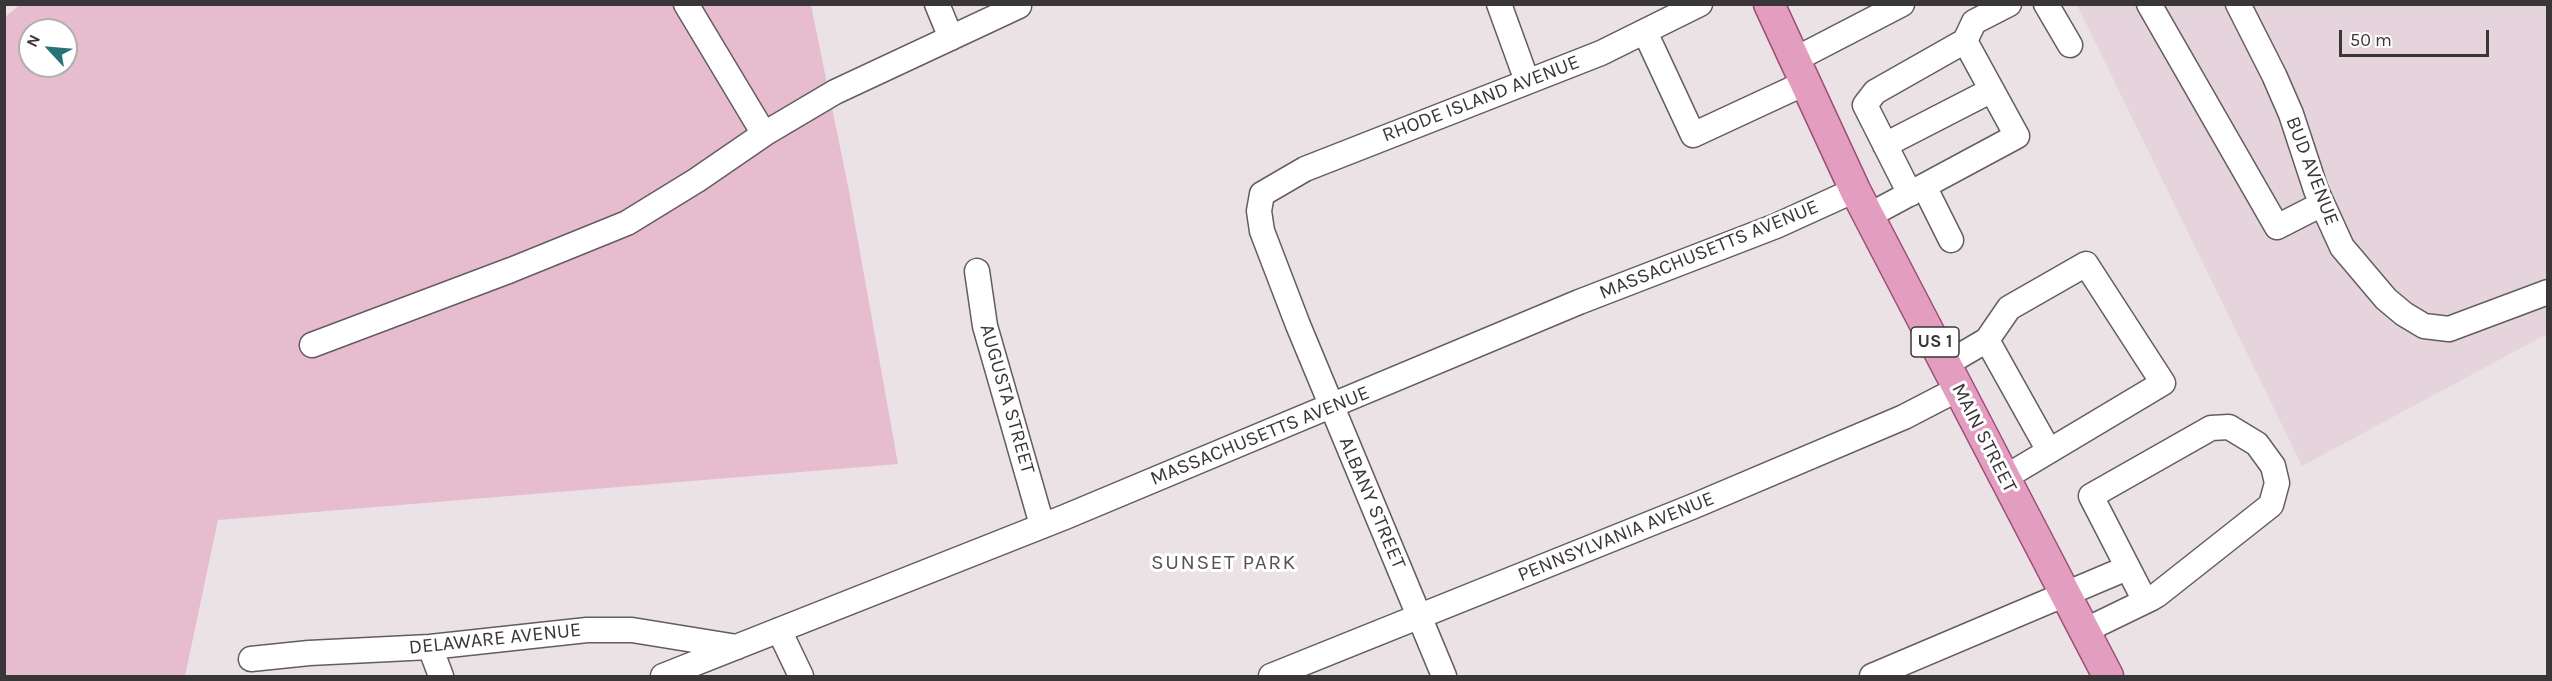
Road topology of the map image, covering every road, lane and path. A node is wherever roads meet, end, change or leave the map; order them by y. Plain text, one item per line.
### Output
1 (686, 4) edge
2 (937, 4) edge
3 (1499, 4) edge
4 (1700, 4) edge
5 (1769, 4) edge
6 (1902, 4) edge
7 (2009, 4) edge
8 (2046, 4) edge
9 (2148, 4) edge
10 (2238, 4) edge
11 (1020, 5) edge
12 (1645, 32) junction
13 (951, 38) junction
14 (1965, 41) junction
15 (2070, 45) dead end
16 (1800, 71) junction
17 (1527, 81) junction
18 (1992, 90) junction
19 (764, 134) junction
20 (1885, 144) junction
21 (1855, 190) junction
22 (1917, 190) junction
23 (1262, 194) joint
24 (2322, 204) junction
25 (1870, 215) junction
26 (1951, 240) dead end
27 (976, 272) dead end
28 (2547, 292) edge
29 (1987, 340) junction
30 (312, 345) dead end
31 (1952, 376) junction
32 (1331, 406) junction
33 (2049, 451) junction
34 (2004, 478) junction
35 (1042, 525) junction
36 (2127, 568) junction
37 (2066, 595) junction
38 (2148, 600) junction
39 (1419, 618) junction
40 (779, 630) junction
41 (2084, 631) junction
42 (430, 647) junction
43 (737, 647) junction
44 (251, 660) dead end
45 (1905, 671) edge
46 (441, 676) edge
47 (663, 676) edge
48 (801, 676) edge
49 (1270, 676) edge
50 (1444, 676) edge
51 (1872, 676) edge
52 (2108, 676) edge

1 - 19 street
2 - 13 street
3 - 17 street
4 - 12 street, RHODE ISLAND AVENUE
5 - 16 main road, MAIN STREET / US 1
6 - 16 street
7 - 14 street
8 - 15 street
9 - 24 street
10 - 24 street, BUD AVENUE
11 - 13 street
12 - 16 street
12 - 17 street, RHODE ISLAND AVENUE
13 - 19 street
14 - 18 street
14 - 20 street
16 - 21 main road, MAIN STREET / US 1
17 - 23 street, RHODE ISLAND AVENUE
18 - 20 street
18 - 22 street
19 - 30 street
20 - 22 street
21 - 25 main road, MAIN STREET / US 1
21 - 32 street, MASSACHUSETTS AVENUE
22 - 25 street
22 - 26 street
23 - 32 street, ALBANY STREET
24 - 28 street, BUD AVENUE
25 - 31 main road, MAIN STREET / US 1
27 - 35 street, AUGUSTA STREET
29 - 31 street, PENNSYLVANIA AVENUE
29 - 33 street
29 - 33 street
31 - 34 main road, MAIN STREET / US 1
31 - 39 street, PENNSYLVANIA AVENUE
32 - 35 street, MASSACHUSETTS AVENUE
32 - 39 street, ALBANY STREET
33 - 34 street
34 - 37 main road, MAIN STREET / US 1
35 - 40 street, MASSACHUSETTS AVENUE
36 - 37 street
36 - 38 street
36 - 38 street
37 - 41 main road, MAIN STREET / US 1
37 - 45 street
38 - 41 street
39 - 49 street, PENNSYLVANIA AVENUE
39 - 50 street, ALBANY STREET
40 - 43 street, MASSACHUSETTS AVENUE
40 - 48 street
41 - 52 main road, MAIN STREET / US 1
42 - 43 street, DELAWARE AVENUE
42 - 44 street, DELAWARE AVENUE
42 - 46 street
43 - 47 street, MASSACHUSETTS AVENUE
45 - 51 street

